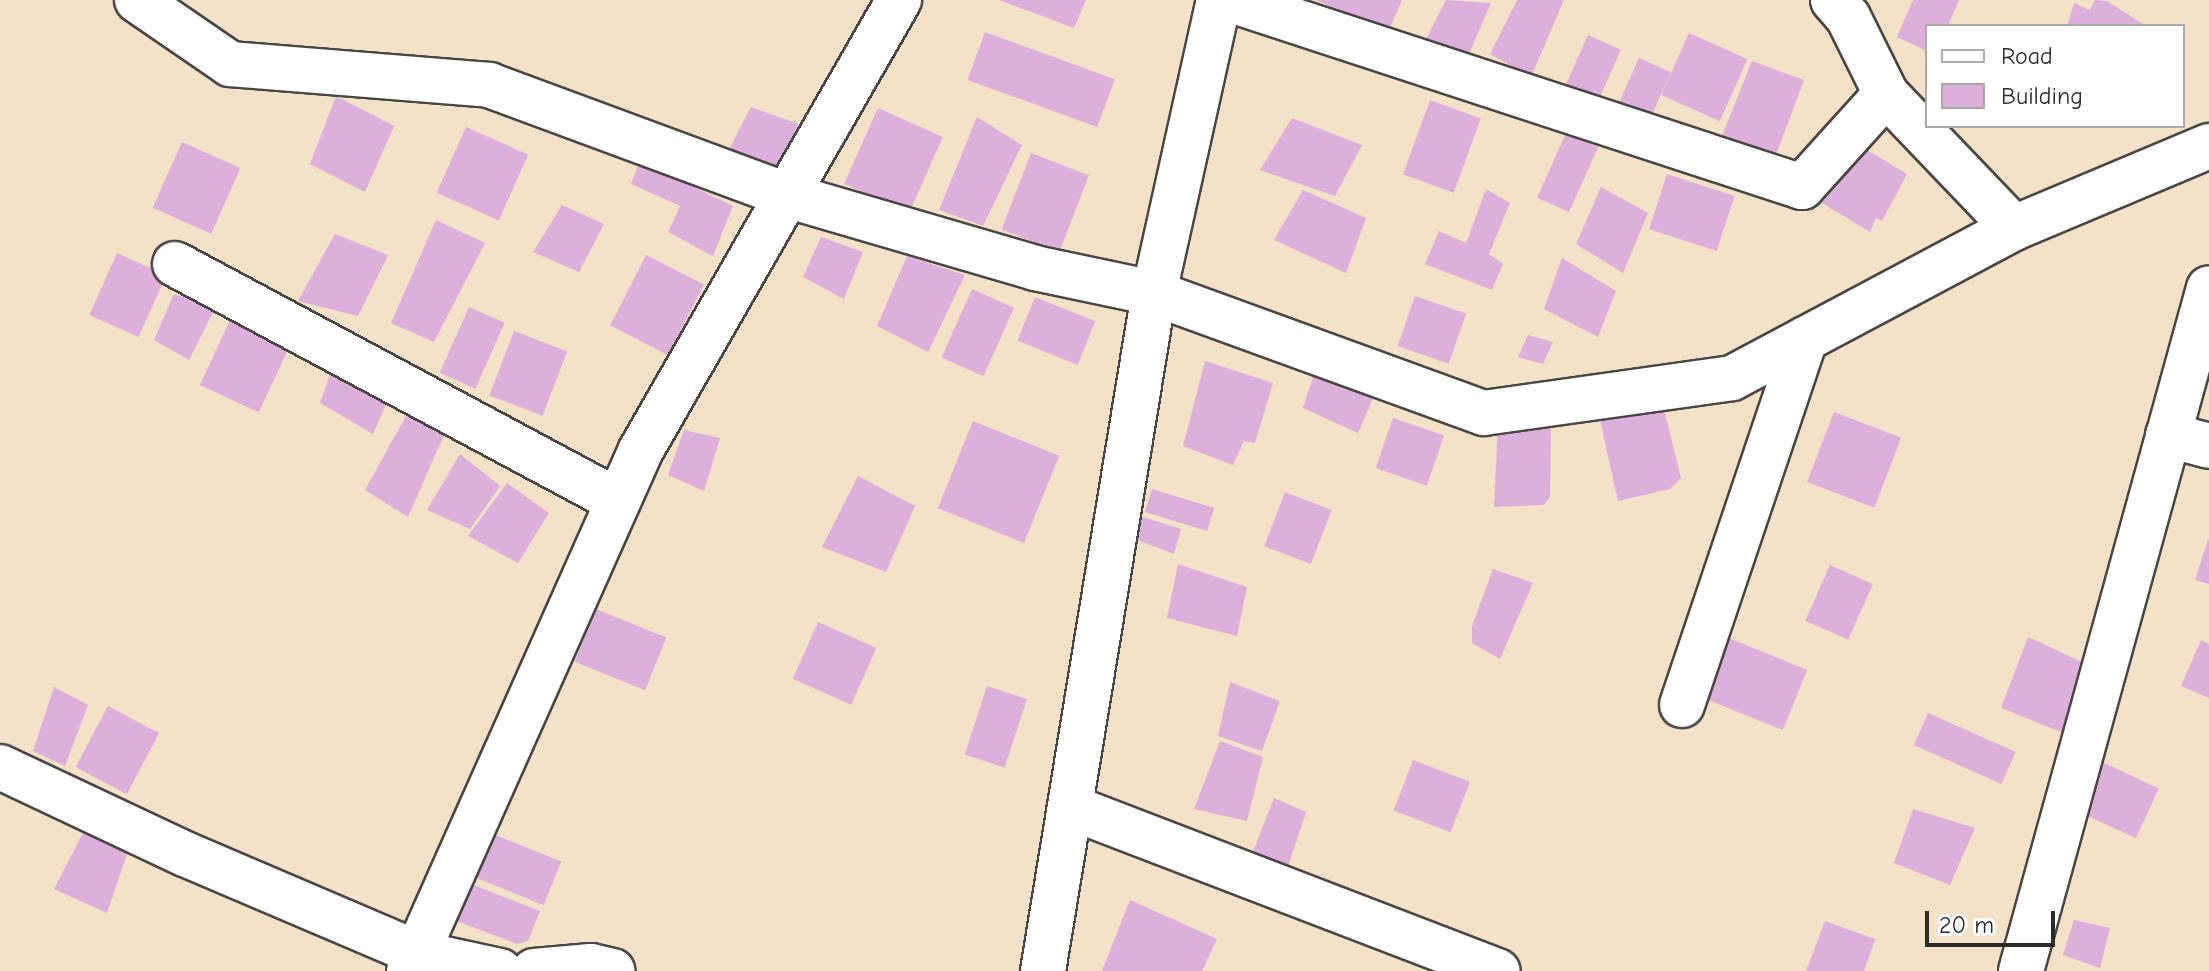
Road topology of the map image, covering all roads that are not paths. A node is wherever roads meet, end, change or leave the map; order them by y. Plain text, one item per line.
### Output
1 (137, 0) edge
2 (899, 0) edge
3 (1219, 0) edge
4 (1231, 0) edge
5 (1833, 0) edge
6 (1886, 94) junction
7 (2209, 146) edge
8 (786, 195) junction
9 (2014, 228) junction
10 (175, 264) dead end
11 (2209, 288) edge
12 (1154, 293) junction
13 (1805, 339) junction
14 (2189, 441) edge
15 (618, 501) junction
16 (1682, 705) dead end
17 (0, 767) edge
18 (1070, 807) junction
19 (413, 962) edge
20 (500, 971) edge
21 (534, 971) edge
22 (612, 971) edge
23 (1043, 971) edge
24 (1498, 971) edge
25 (2021, 971) edge

1 - 8 street
2 - 8 street
3 - 12 street
4 - 6 street
5 - 6 street
6 - 9 street
7 - 9 street
8 - 12 street
8 - 15 street
9 - 13 street
10 - 15 street
11 - 14 street
12 - 13 street
12 - 18 street
13 - 16 street
14 - 25 street
15 - 19 street
17 - 19 street
18 - 23 street
18 - 24 street
19 - 20 street
21 - 22 street

